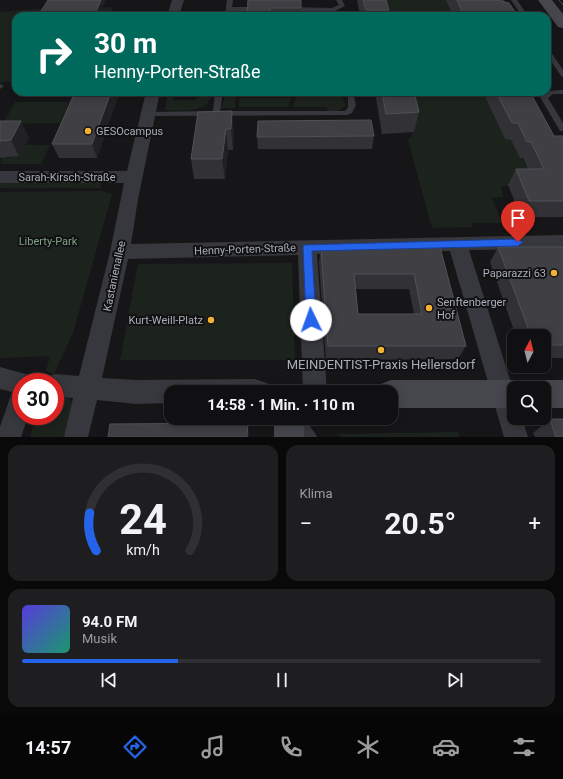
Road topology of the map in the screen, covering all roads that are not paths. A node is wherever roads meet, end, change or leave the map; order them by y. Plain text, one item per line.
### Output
1 (178, 0) edge
2 (230, 0) edge
3 (259, 0) edge
4 (339, 0) edge
5 (514, 0) edge
6 (545, 0) edge
7 (229, 9) junction
8 (249, 9) junction
9 (268, 9) edge
10 (282, 9) edge
11 (174, 12) edge
12 (229, 12) edge
13 (522, 12) edge
14 (563, 24) edge
15 (551, 56) edge
16 (563, 74) edge
17 (551, 92) edge
18 (563, 92) edge
19 (153, 96) edge
20 (218, 96) edge
21 (351, 96) edge
22 (545, 96) edge
23 (148, 114) junction
24 (216, 114) junction
25 (563, 129) edge
26 (0, 177) edge
27 (134, 177) junction
28 (563, 242) edge
29 (457, 243) junction
30 (307, 247) junction
31 (120, 252) junction
32 (0, 378) edge
33 (12, 381) edge
34 (315, 385) edge
35 (64, 386) edge
36 (88, 387) junction
37 (507, 391) edge
38 (164, 392) edge
39 (398, 394) edge
40 (507, 394) edge
41 (551, 394) edge
42 (563, 394) edge
43 (13, 425) edge
44 (290, 425) edge
45 (301, 425) edge
46 (514, 425) edge
47 (9, 437) edge
48 (76, 437) edge
49 (289, 437) edge
50 (311, 437) edge
51 (516, 437) edge

1 - 11 street
2 - 7 lane
3 - 8 lane
4 - 10 lane
5 - 13 lane
6 - 14 street
7 - 8 lane
7 - 12 lane
8 - 9 lane
15 - 16 lane
17 - 18 lane
19 - 23 street, Kastanienallee
20 - 24 lane
21 - 24 lane
22 - 25 lane
23 - 24 lane
23 - 27 street, Kastanienallee
26 - 27 street, Sarah-Kirsch-Straße
27 - 31 street, Kastanienallee
28 - 29 street, Henny-Porten-Straße
29 - 30 street, Henny-Porten-Straße
29 - 37 street
30 - 31 street, Henny-Porten-Straße
30 - 34 street
31 - 36 street, Kastanienallee
32 - 33 street
35 - 36 street
36 - 38 street
36 - 48 street, Kastanienallee
39 - 40 street
41 - 42 street
43 - 47 street
44 - 49 street
45 - 50 lane
46 - 51 street

